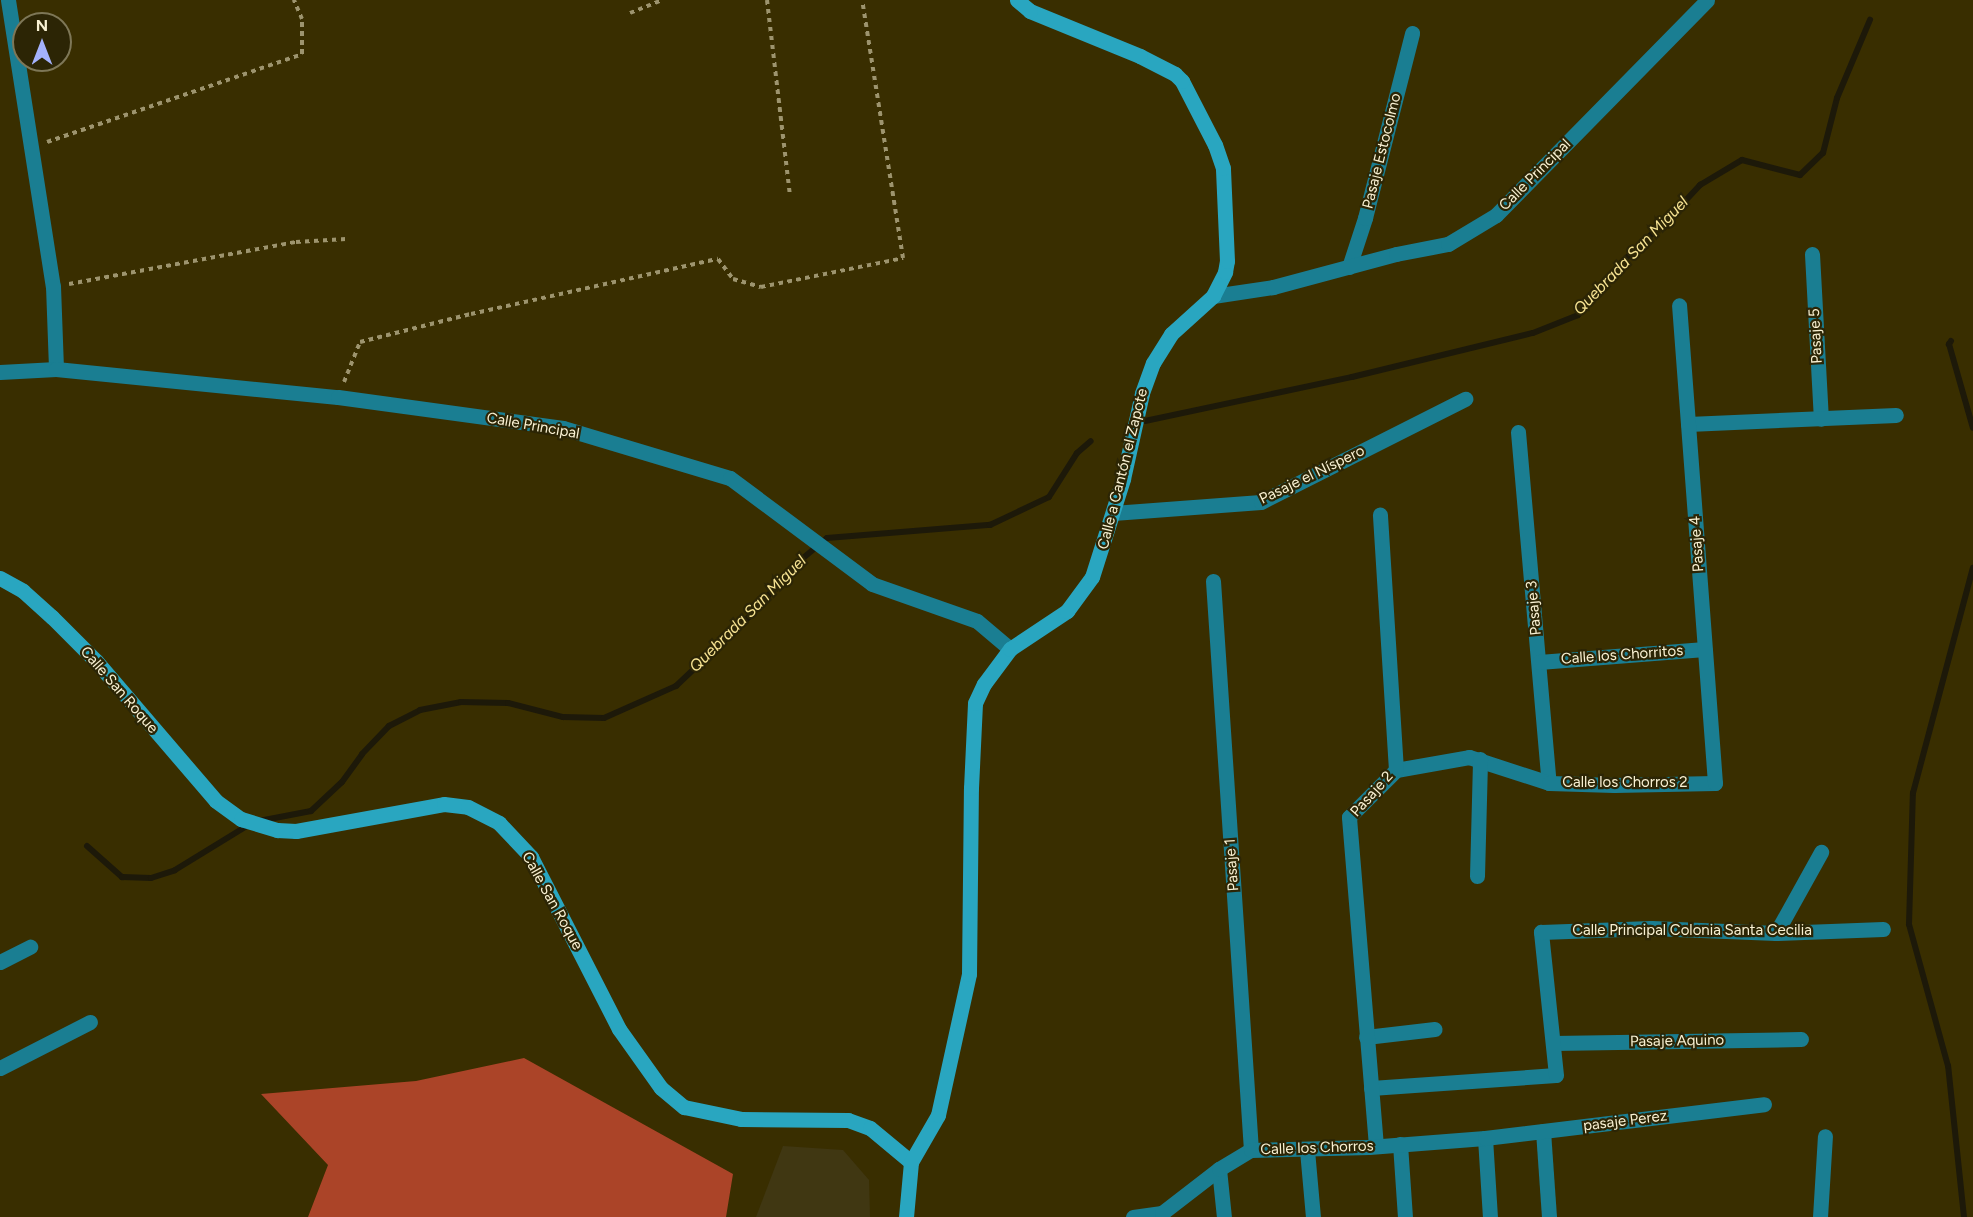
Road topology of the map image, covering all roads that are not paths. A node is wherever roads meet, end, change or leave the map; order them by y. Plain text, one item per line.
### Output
1 (8, 0) edge
2 (1017, 0) edge
3 (1707, 0) edge
4 (1412, 33) dead end
5 (1812, 254) dead end
6 (1349, 267) junction
7 (1213, 296) junction
8 (1679, 305) dead end
9 (56, 369) junction
10 (0, 372) edge
11 (1465, 399) dead end
12 (1896, 415) dead end
13 (1821, 418) junction
14 (1688, 424) junction
15 (1518, 432) dead end
16 (1113, 513) junction
17 (1380, 514) dead end
18 (0, 578) edge
19 (1213, 581) dead end
20 (1010, 649) junction
21 (1704, 649) junction
22 (1539, 662) junction
23 (1480, 759) junction
24 (1395, 770) junction
25 (1549, 783) junction
26 (1715, 783) joint
27 (1821, 852) dead end
28 (1478, 876) dead end
29 (1883, 929) dead end
30 (1776, 933) junction
31 (30, 947) dead end
32 (0, 962) edge
33 (90, 1022) dead end
34 (1436, 1029) dead end
35 (1366, 1037) junction
36 (1801, 1039) dead end
37 (1553, 1043) junction
38 (0, 1068) edge
39 (1371, 1088) junction
40 (1764, 1104) dead end
41 (1543, 1131) junction
42 (1825, 1136) dead end
43 (1485, 1138) junction
44 (1400, 1144) junction
45 (1376, 1146) junction
46 (1251, 1150) junction
47 (1307, 1150) junction
48 (911, 1162) junction
49 (1219, 1169) junction
50 (906, 1217) edge
51 (1133, 1217) edge
52 (1224, 1217) edge
53 (1313, 1217) edge
54 (1404, 1217) edge
55 (1490, 1217) edge
56 (1549, 1217) edge
57 (1820, 1217) edge

1 - 9 street
2 - 7 street, Calle a Cantón el Zapote
3 - 6 street, Calle Principal
4 - 6 street, Pasaje Estocolmo
5 - 13 street, Pasaje 5
6 - 7 street, Calle Principal
7 - 16 street, Calle a Cantón el Zapote
8 - 14 street, Pasaje 4
9 - 10 street, Calle Principal
9 - 20 street, Calle Principal
11 - 16 street, Pasaje el Níspero
12 - 13 street
13 - 14 street
14 - 21 street, Pasaje 4
15 - 22 street, Pasaje 3
16 - 20 street, Calle a Cantón el Zapote
17 - 24 street, Pasaje 2
18 - 48 street, Calle San Roque
19 - 46 street, Pasaje 1
20 - 48 street, Calle a Cantón el Zapote
21 - 22 street, Calle los Chorritos
21 - 26 street, Pasaje 4
22 - 25 street, Pasaje 3
23 - 24 street, Calle los Chorros 2
23 - 25 street, Calle los Chorros 2
23 - 28 street
24 - 35 street, Pasaje 2
25 - 26 street, Calle los Chorros 2
27 - 30 street
29 - 30 street, Calle Principal Colonia Santa Cecilia
30 - 37 street, Calle Principal Colonia Santa Cecilia
31 - 32 street
33 - 38 street
34 - 35 street
35 - 39 street, Pasaje 2
36 - 37 street, Pasaje Aquino
37 - 39 street, Calle Principal Colonia Santa Cecilia
39 - 45 street, Pasaje 2
40 - 41 street, pasaje Perez
41 - 43 street, pasaje Perez
41 - 56 street
42 - 57 street
43 - 44 street, Calle los Chorros
43 - 55 street
44 - 45 street, Calle los Chorros
44 - 54 street
45 - 47 street, Calle los Chorros
46 - 47 street, Calle los Chorros
46 - 49 street, Calle los Chorros
47 - 53 street
48 - 50 street
49 - 51 street, Calle los Chorros
49 - 52 street

